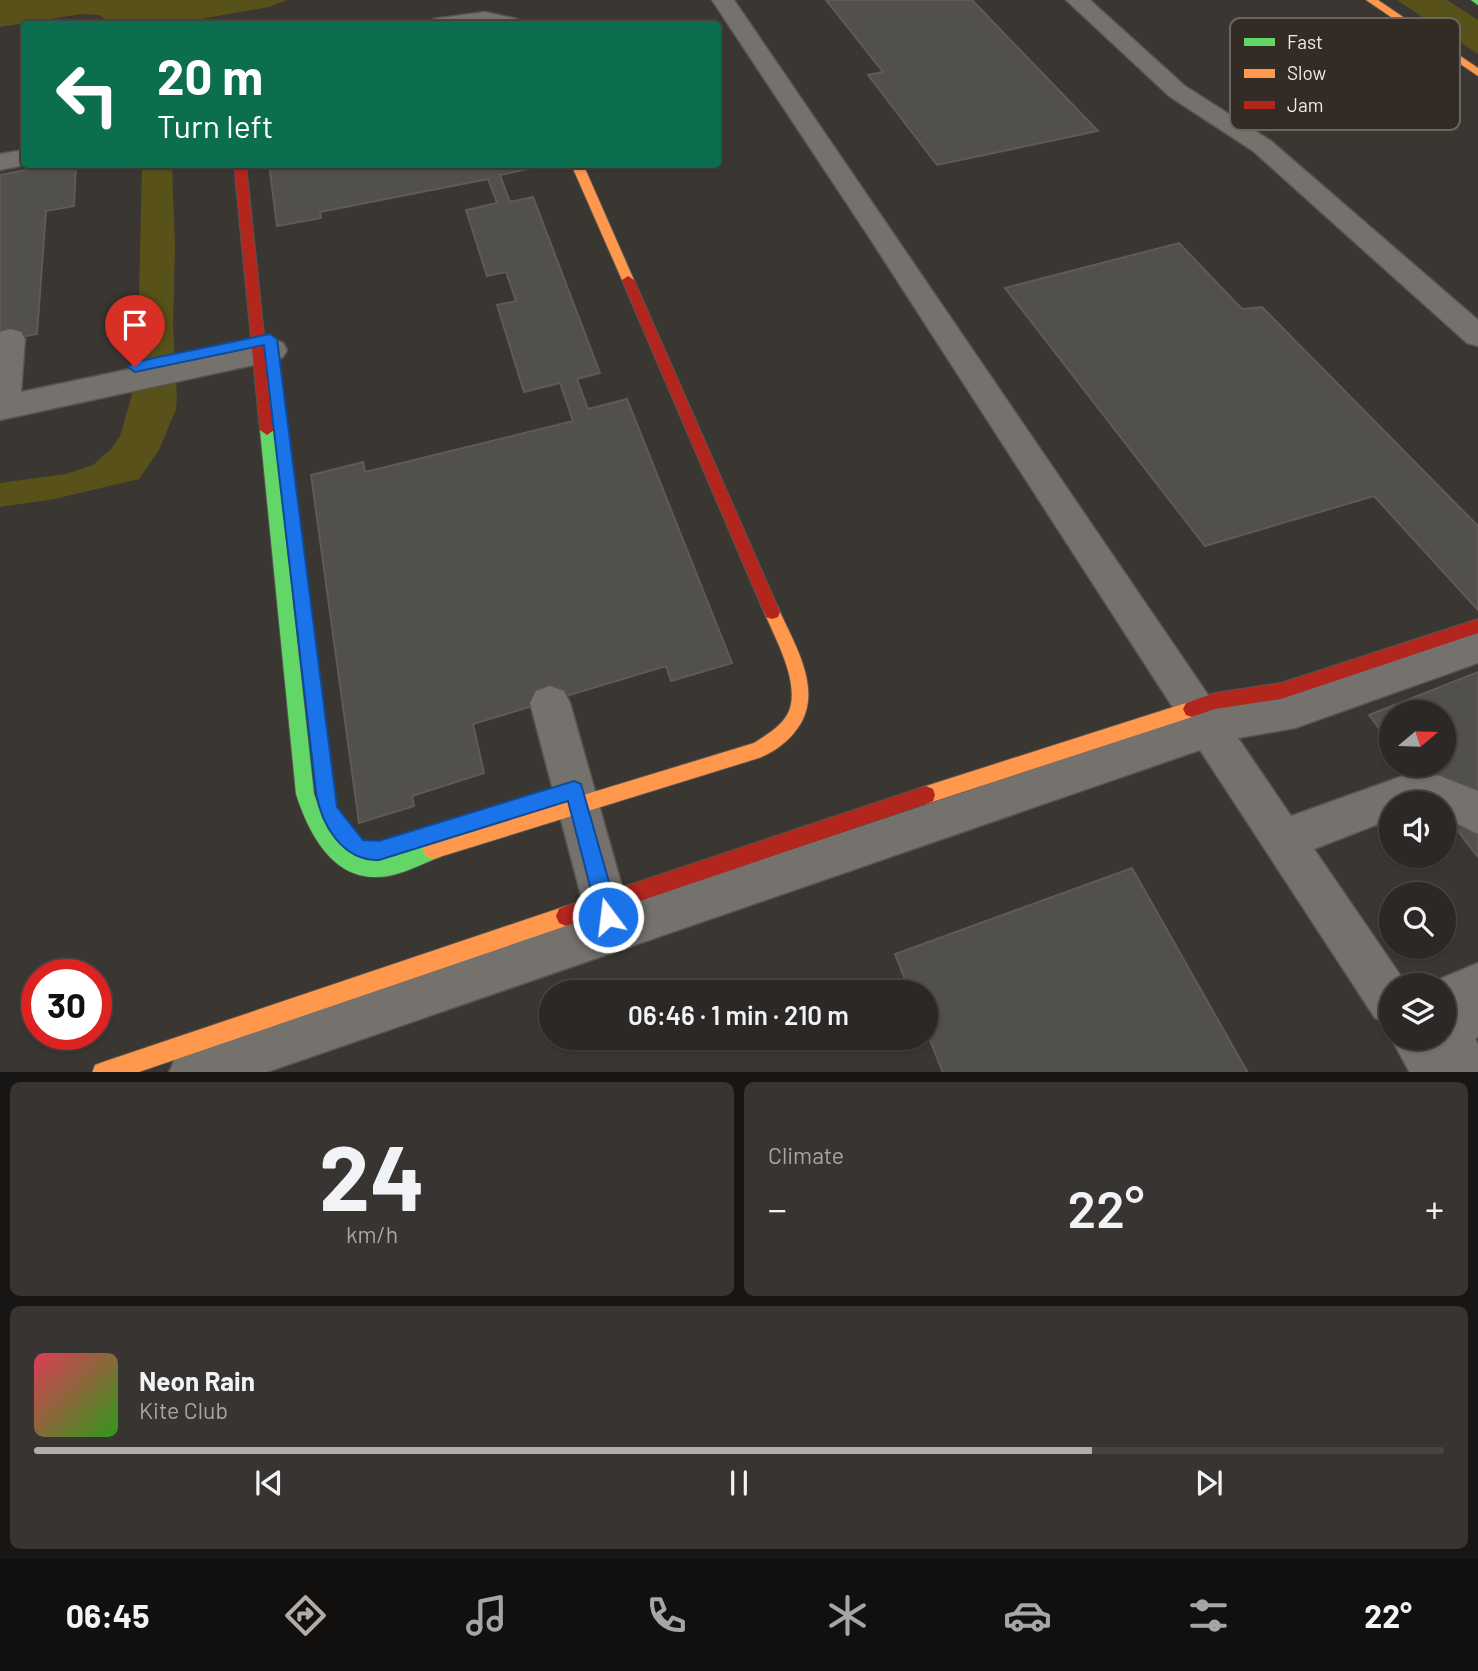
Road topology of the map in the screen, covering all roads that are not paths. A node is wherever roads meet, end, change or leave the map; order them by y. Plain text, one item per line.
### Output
1 (723, 0) edge
2 (733, 0) edge
3 (1077, 0) edge
4 (1093, 0) edge
5 (1371, 0) edge
6 (1397, 18) edge
7 (467, 21) edge
8 (495, 21) edge
9 (1460, 61) edge
10 (1478, 73) edge
11 (1230, 114) edge
12 (1230, 125) edge
13 (1237, 130) edge
14 (1254, 130) edge
15 (21, 158) edge
16 (0, 162) edge
17 (241, 168) edge
18 (250, 168) edge
19 (568, 168) edge
20 (579, 168) edge
21 (1478, 320) edge
22 (1478, 336) edge
23 (10, 339) dead end
24 (265, 346) junction
25 (2, 402) edge
26 (1478, 626) edge
27 (1478, 648) edge
28 (550, 702) dead end
29 (1212, 715) junction
30 (576, 798) junction
31 (1478, 814) edge
32 (1456, 815) edge
33 (1379, 820) edge
34 (1478, 828) edge
35 (1298, 843) junction
36 (608, 917) junction
37 (1383, 973) edge
38 (1401, 973) edge
39 (1478, 986) edge
40 (1456, 995) edge
41 (1478, 1014) edge
42 (1456, 1023) edge
43 (1441, 1050) edge
44 (106, 1072) edge
45 (196, 1072) edge
46 (1468, 1072) edge

1 - 29 street
2 - 29 street
3 - 12 street
4 - 11 street
5 - 6 street
7 - 8 street
9 - 10 street
13 - 22 street
14 - 21 street
15 - 16 street
17 - 24 street
18 - 24 street
19 - 30 street
20 - 30 street
23 - 25 street
24 - 25 street
24 - 30 street
26 - 29 street
27 - 29 street
28 - 30 street
29 - 35 street
29 - 36 street
30 - 36 street
31 - 35 street
32 - 34 street
33 - 35 street
35 - 37 street
35 - 38 street
36 - 44 street
36 - 45 street
39 - 40 street
41 - 42 street
43 - 46 street

